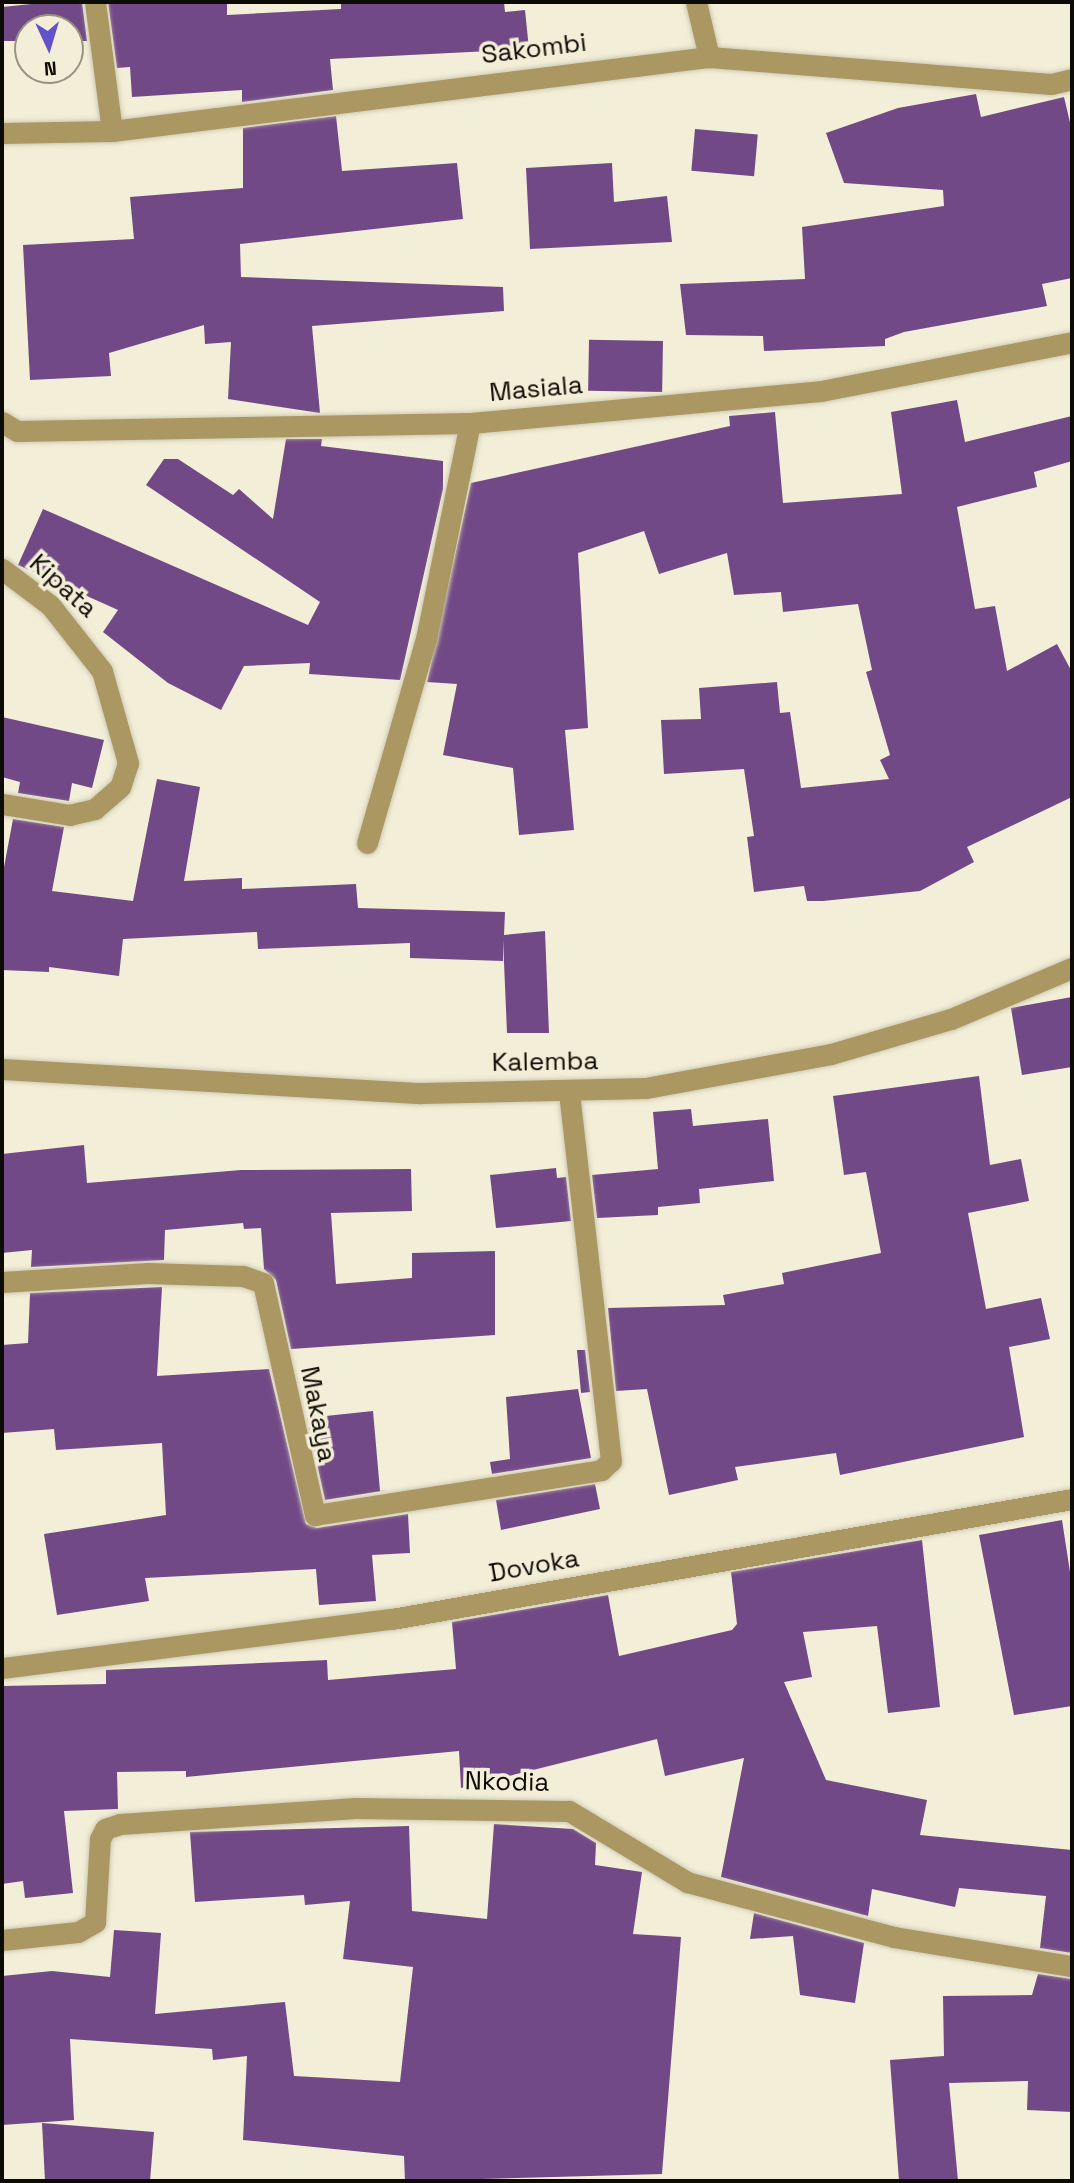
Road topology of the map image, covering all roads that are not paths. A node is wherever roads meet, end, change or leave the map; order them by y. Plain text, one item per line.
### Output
1 (95, 2) edge
2 (696, 2) edge
3 (709, 57) junction
4 (1072, 79) edge
5 (112, 131) junction
6 (2, 132) edge
7 (1072, 342) edge
8 (2, 422) edge
9 (470, 423) junction
10 (2, 569) edge
11 (2, 804) edge
12 (366, 843) dead end
13 (1072, 968) edge
14 (2, 1069) edge
15 (569, 1090) junction
16 (2, 1282) edge
17 (1072, 1499) edge
18 (2, 1668) edge
19 (2, 1940) edge
20 (1072, 1966) edge

1 - 5 street
2 - 3 street
3 - 4 street, Sakombi
3 - 5 street, Sakombi
5 - 6 street, Sakombi
7 - 9 street, Masiala
8 - 9 street, Masiala
9 - 12 street
10 - 11 street, Kipata
13 - 15 street, Kalemba
14 - 15 street, Kalemba
15 - 16 street, Makaya
17 - 18 street, Dovoka
19 - 20 street, Nkodia

